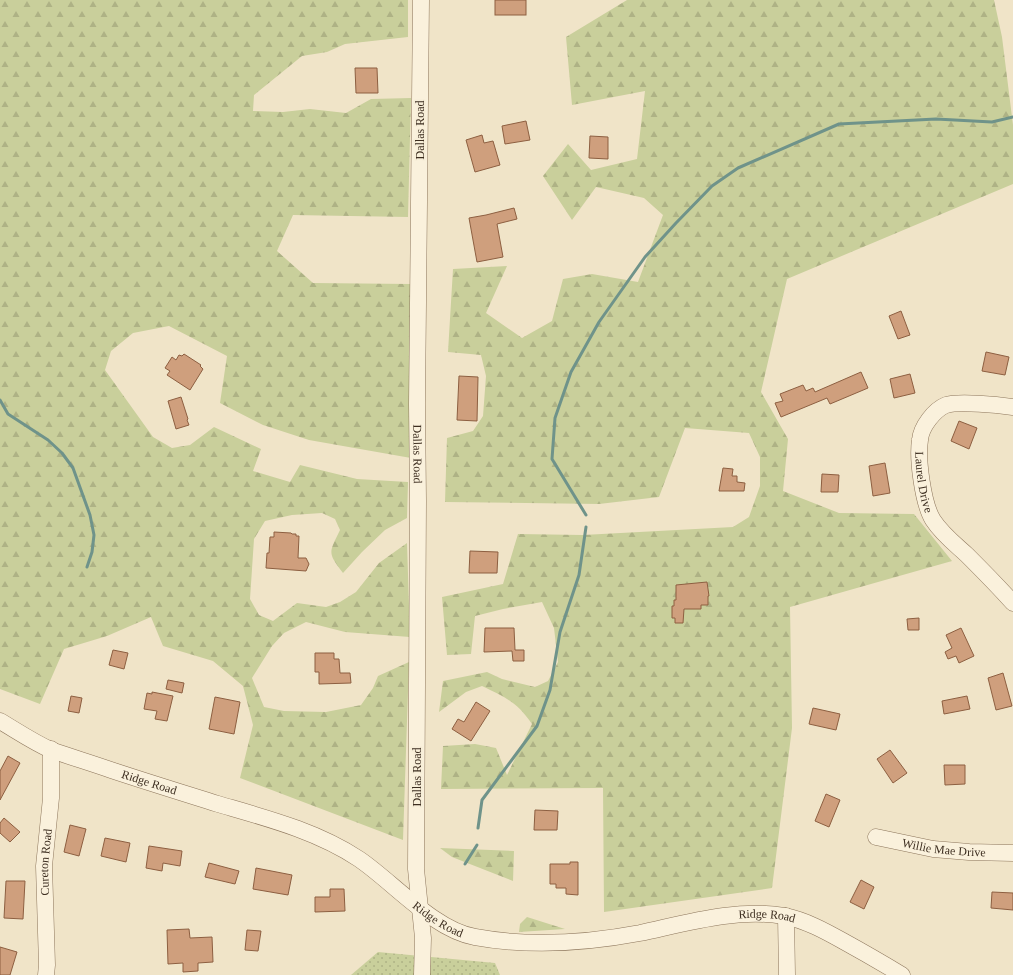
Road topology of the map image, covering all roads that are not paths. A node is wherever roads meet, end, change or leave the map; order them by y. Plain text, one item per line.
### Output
1 (421, 0) edge
2 (1013, 407) edge
3 (1013, 603) edge
4 (0, 722) edge
5 (51, 750) junction
6 (876, 837) dead end
7 (1013, 853) edge
8 (419, 907) junction
9 (786, 916) junction
10 (46, 975) edge
11 (422, 975) edge
12 (787, 975) edge
13 (902, 975) edge

1 - 8 street, Dallas Road
2 - 3 street, Laurel Drive
4 - 5 street, Ridge Road
5 - 8 street, Ridge Road
5 - 10 street, Cureton Road
6 - 7 street, Willie Mae Drive
8 - 9 street, Ridge Road
8 - 11 street, Dallas Road
9 - 12 street
9 - 13 street, Ridge Road

